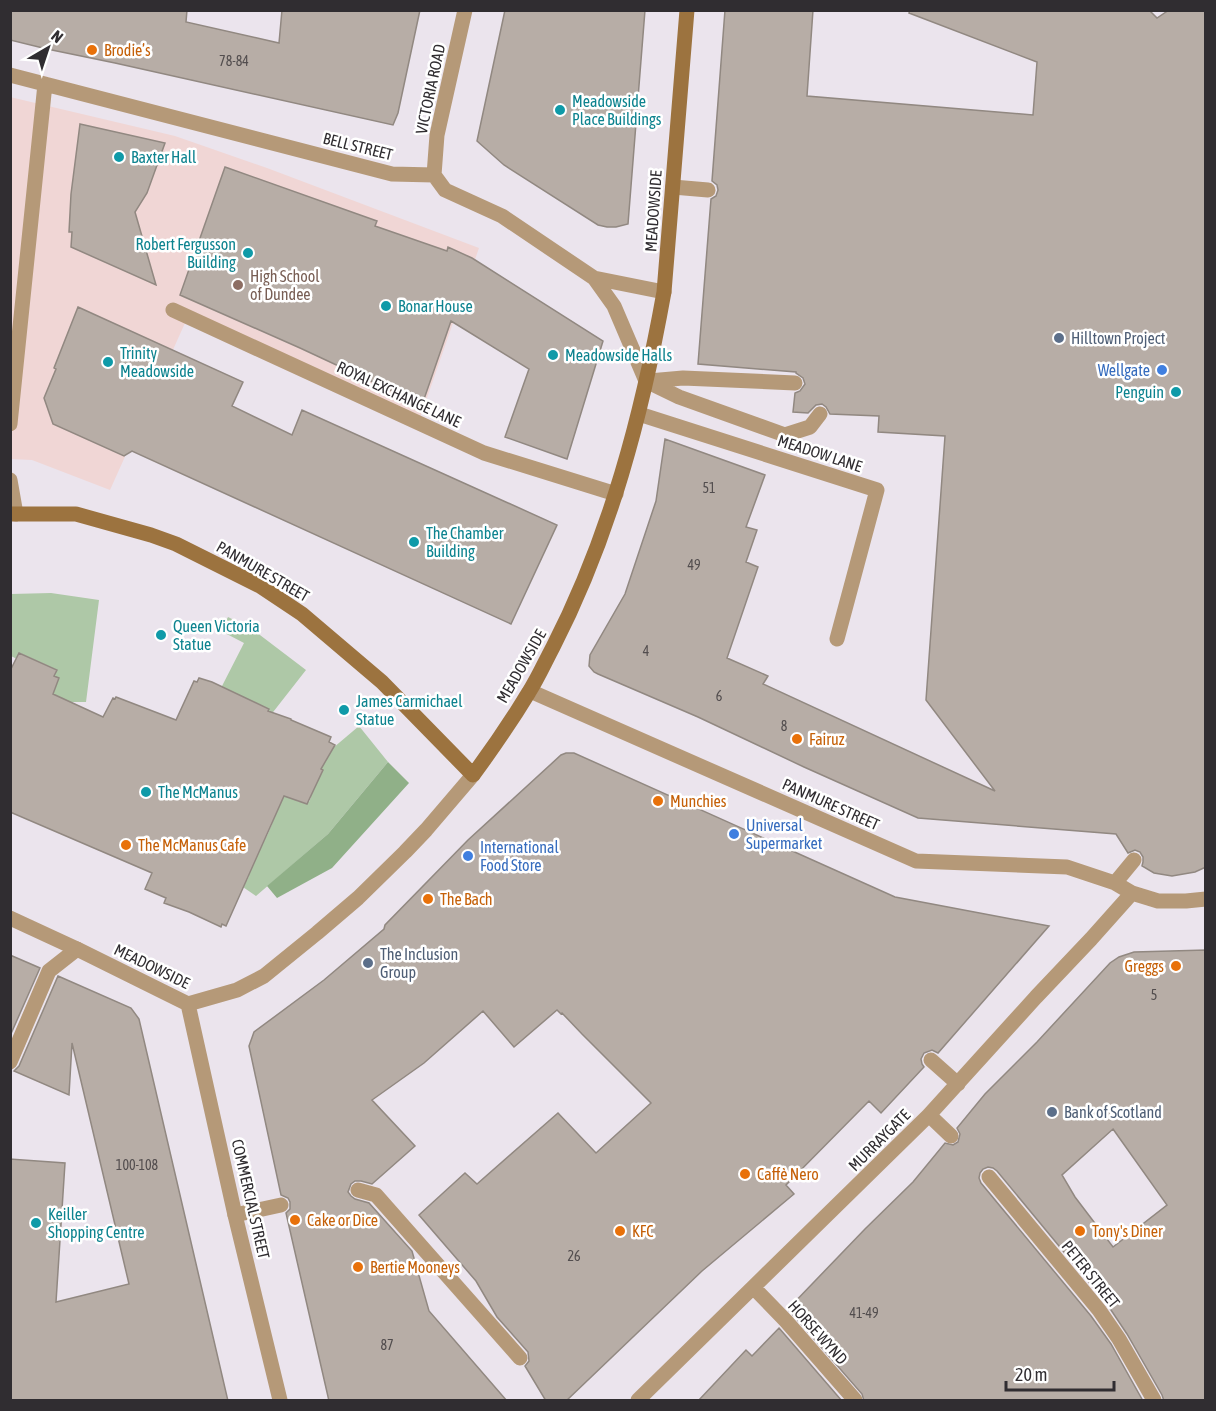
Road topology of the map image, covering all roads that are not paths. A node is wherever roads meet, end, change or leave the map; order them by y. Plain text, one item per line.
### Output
1 (465, 10) edge
2 (687, 10) edge
3 (10, 75) edge
4 (45, 84) junction
5 (434, 175) junction
6 (673, 187) junction
7 (708, 190) dead end
8 (594, 278) junction
9 (664, 292) junction
10 (173, 310) dead end
11 (646, 381) junction
12 (795, 383) dead end
13 (639, 414) junction
14 (820, 414) dead end
15 (10, 424) edge
16 (10, 480) edge
17 (616, 494) junction
18 (13, 514) edge
19 (837, 639) dead end
20 (530, 691) junction
21 (473, 775) junction
22 (1134, 860) dead end
23 (1115, 883) junction
24 (1132, 892) junction
25 (1206, 899) edge
26 (10, 918) edge
27 (77, 949) junction
28 (188, 1004) junction
29 (931, 1060) dead end
30 (10, 1062) edge
31 (958, 1084) junction
32 (929, 1115) junction
33 (951, 1136) dead end
34 (988, 1178) dead end
35 (358, 1190) dead end
36 (281, 1205) dead end
37 (236, 1215) junction
38 (754, 1288) junction
39 (520, 1358) dead end
40 (280, 1401) edge
41 (638, 1401) edge
42 (855, 1401) edge
43 (1154, 1401) edge

1 - 5 street, VICTORIA ROAD
2 - 6 street, MEADOWSIDE
3 - 4 street, BELL STREET
4 - 5 street, BELL STREET
4 - 15 street
5 - 8 street
6 - 7 street
6 - 9 street, MEADOWSIDE
8 - 9 street
8 - 11 street
9 - 11 street, MEADOWSIDE
10 - 17 street, ROYAL EXCHANGE LANE
11 - 12 street
11 - 13 street, MEADOWSIDE
11 - 14 street
13 - 17 street, MEADOWSIDE
13 - 19 street, MEADOW LANE
16 - 18 street
17 - 20 street, MEADOWSIDE
18 - 21 street, PANMURE STREET
20 - 21 street, MEADOWSIDE
20 - 23 street, PANMURE STREET
21 - 28 street, MEADOWSIDE
22 - 23 street
23 - 24 street, PANMURE STREET
24 - 25 street, PANMURE STREET
24 - 31 street, MURRAYGATE
26 - 27 street, MEADOWSIDE
27 - 28 street, MEADOWSIDE
27 - 30 street
28 - 37 street, COMMERCIAL STREET
29 - 31 street
31 - 32 street, MURRAYGATE
32 - 33 street
32 - 38 street, MURRAYGATE
34 - 43 street, PETER STREET
35 - 39 street
36 - 37 street
37 - 40 street, COMMERCIAL STREET
38 - 41 street, MURRAYGATE
38 - 42 street, HORSE WYND

